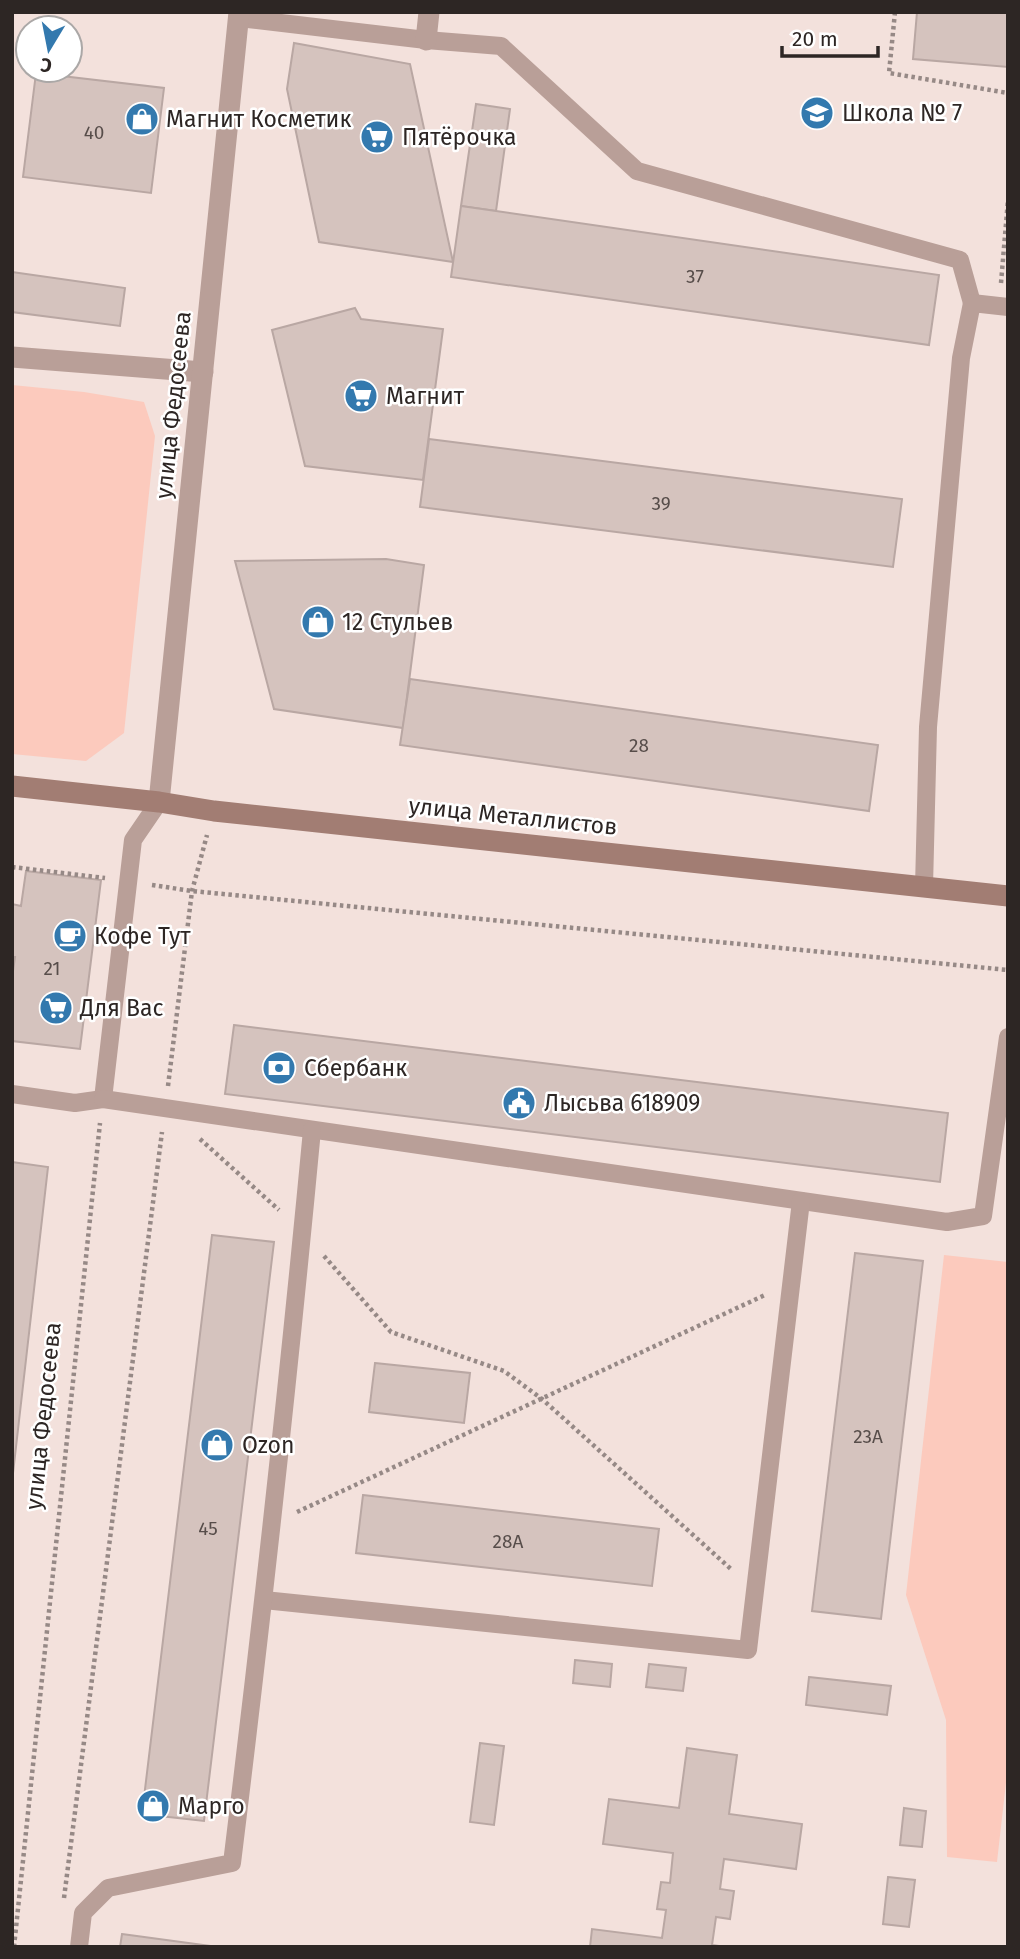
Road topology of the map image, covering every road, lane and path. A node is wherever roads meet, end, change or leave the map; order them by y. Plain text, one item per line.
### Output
1 (429, 12) edge
2 (895, 12) edge
3 (239, 15) edge
4 (426, 40) junction
5 (1008, 93) edge
6 (1008, 200) edge
7 (972, 303) junction
8 (1003, 306) edge
9 (12, 357) edge
10 (203, 372) junction
11 (12, 786) edge
12 (159, 802) junction
13 (214, 811) junction
14 (12, 867) edge
15 (128, 881) junction
16 (924, 887) junction
17 (192, 891) junction
18 (1008, 896) edge
19 (1008, 970) edge
20 (1008, 1037) edge
21 (12, 1094) edge
22 (1004, 1097) edge
23 (103, 1099) junction
24 (165, 1108) junction
25 (312, 1130) junction
26 (801, 1201) junction
27 (303, 1231) junction
28 (792, 1283) junction
29 (541, 1399) junction
30 (272, 1524) junction
31 (755, 1591) junction
32 (264, 1600) junction
33 (63, 1905) dead end
34 (14, 1947) edge
35 (79, 1947) edge

1 - 4 street
2 - 5 path
3 - 4 lane
3 - 10 street, улица Федосеева
4 - 7 lane
6 - 8 path
7 - 8 lane
7 - 16 lane
9 - 10 street
10 - 12 street, улица Федосеева
11 - 12 street, улица Металлистов
12 - 13 street, улица Металлистов
12 - 15 lane
13 - 16 street, улица Металлистов
13 - 17 path
14 - 15 path
15 - 17 path
15 - 23 lane
16 - 18 street, улица Металлистов
17 - 19 path
17 - 24 path
20 - 22 lane
21 - 23 lane
22 - 26 lane
23 - 24 lane
23 - 34 path, улица Федосеева
24 - 25 lane
24 - 27 path
24 - 33 path
25 - 26 lane
25 - 27 lane
26 - 28 lane
27 - 29 path
27 - 30 lane
28 - 29 path
28 - 31 lane
29 - 30 path
29 - 31 path
30 - 32 lane
31 - 32 lane
32 - 35 lane

